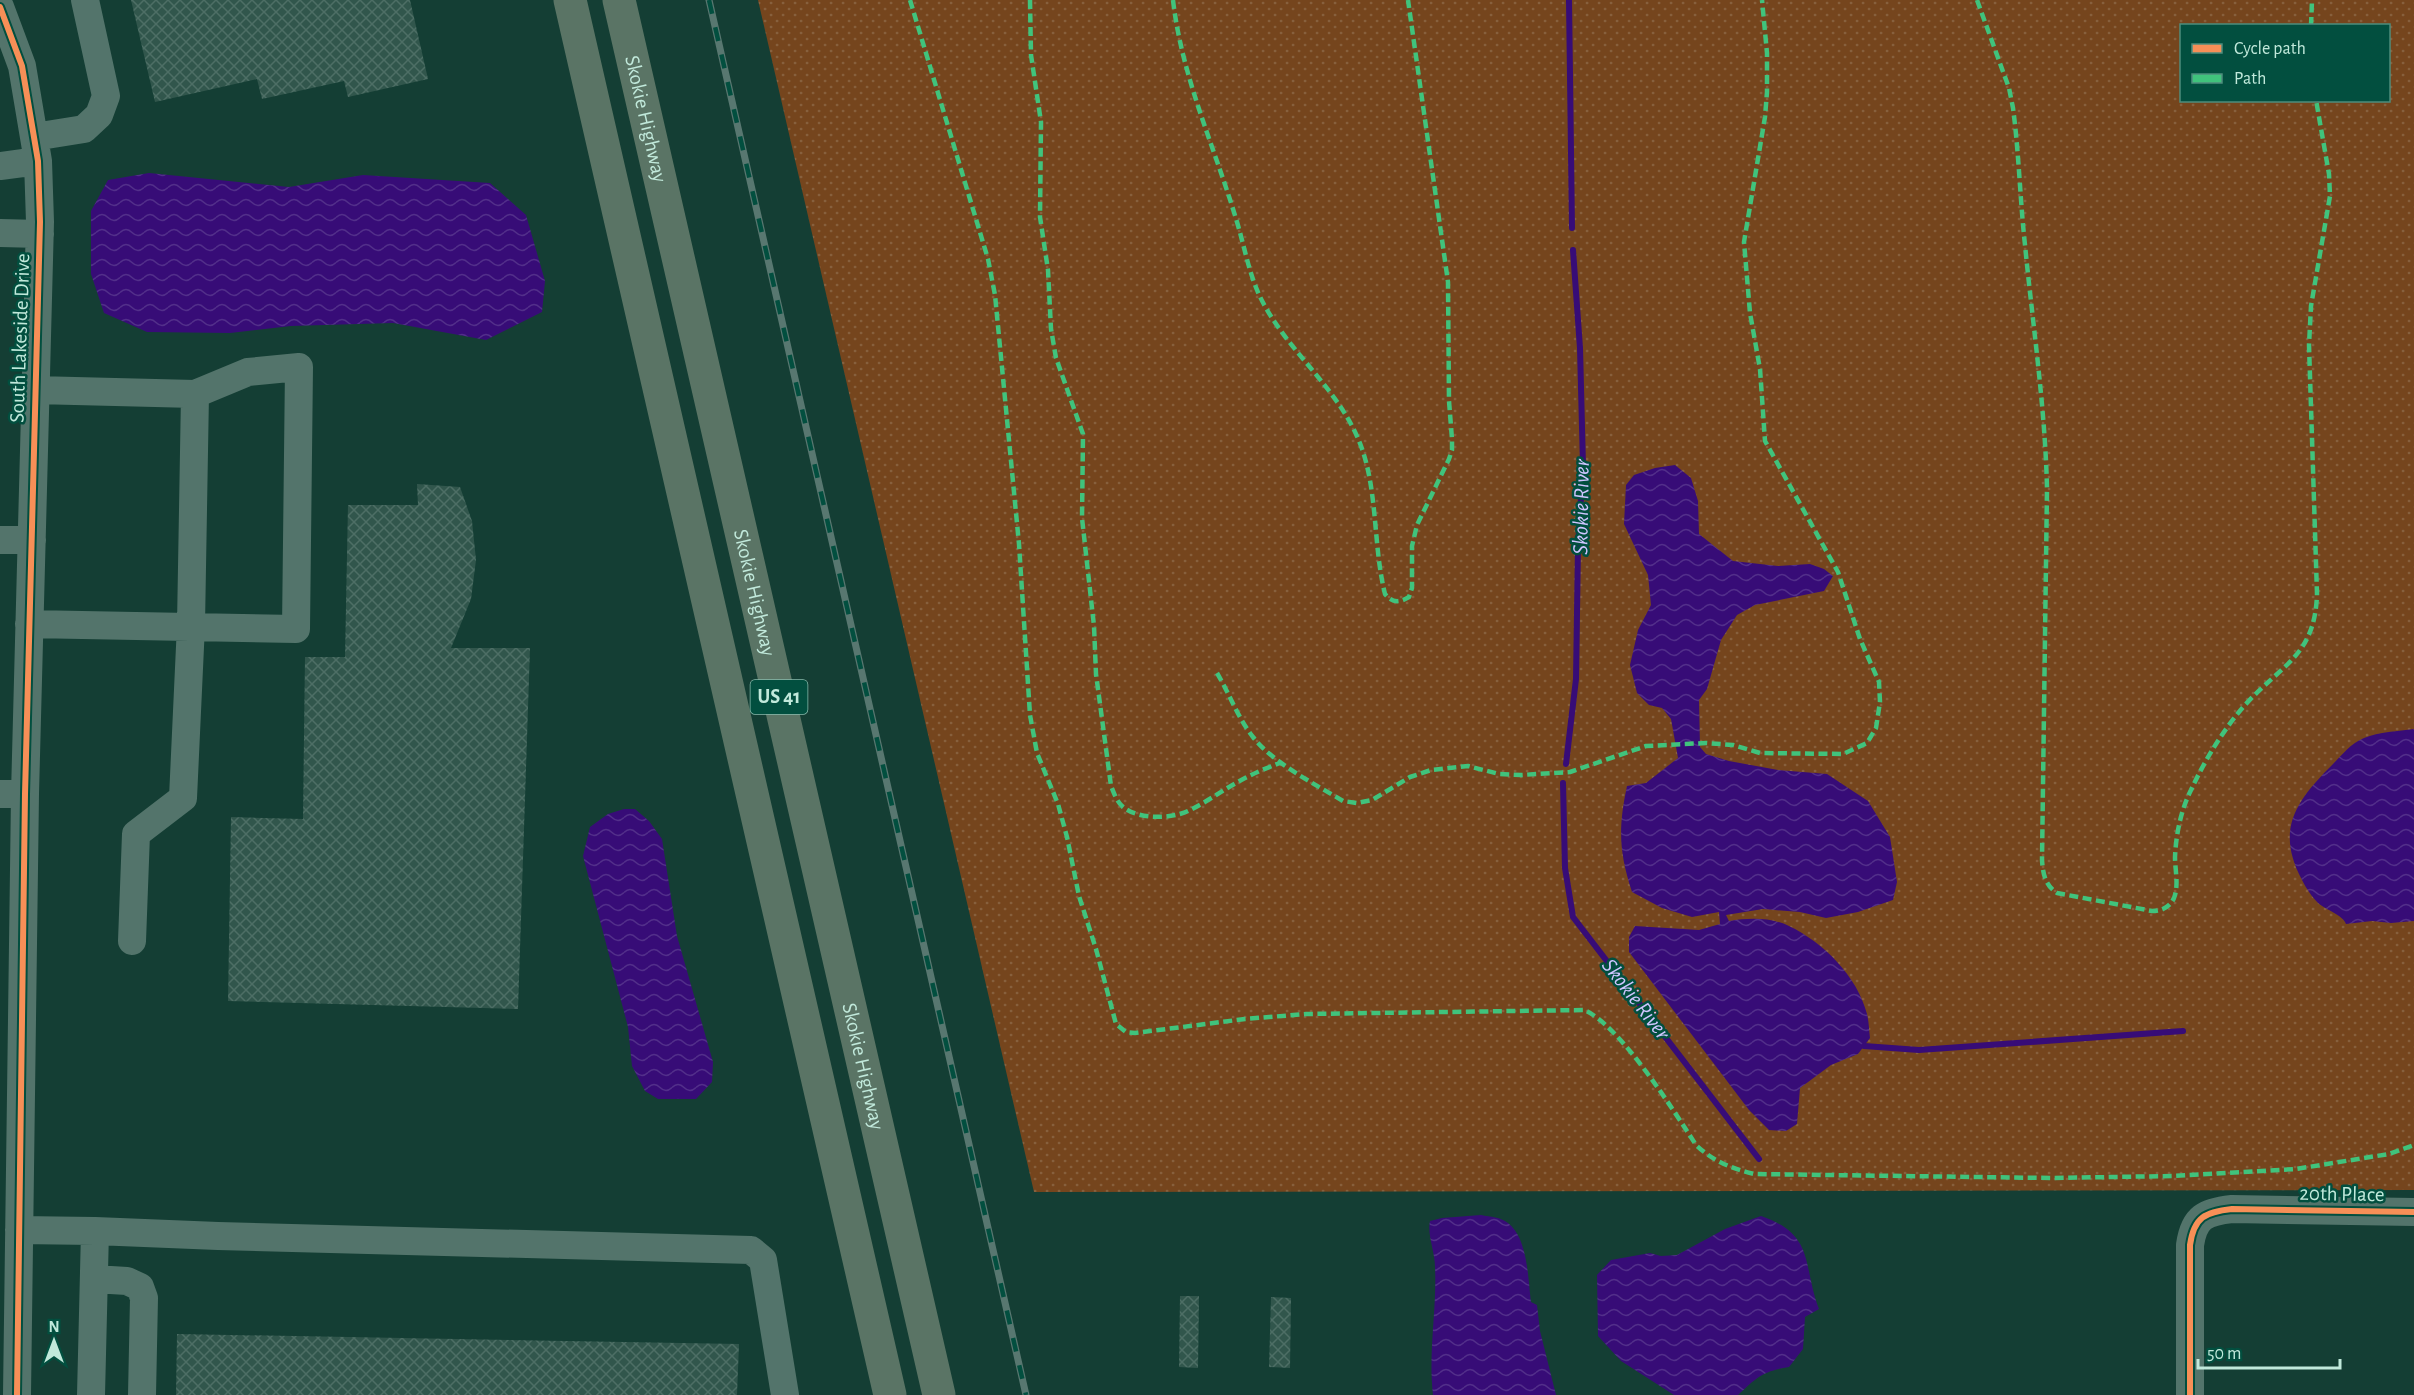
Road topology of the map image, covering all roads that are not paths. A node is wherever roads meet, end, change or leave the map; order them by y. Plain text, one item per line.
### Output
1 (85, 0) edge
2 (570, 0) edge
3 (619, 0) edge
4 (0, 7) edge
5 (36, 149) junction
6 (0, 166) edge
7 (0, 233) edge
8 (40, 234) junction
9 (35, 390) junction
10 (195, 394) junction
11 (0, 540) edge
12 (32, 540) junction
13 (29, 624) junction
14 (191, 625) junction
15 (13, 794) edge
16 (132, 940) dead end
17 (10, 1191) edge
18 (2414, 1212) edge
19 (19, 1230) junction
20 (95, 1231) junction
21 (9, 1258) edge
22 (94, 1279) junction
23 (17, 1395) edge
24 (91, 1395) edge
25 (141, 1395) edge
26 (785, 1395) edge
27 (890, 1395) edge
28 (939, 1395) edge
29 (2190, 1395) edge

1 - 5 street
2 - 27 highway, US 41
3 - 28 highway, Skokie Highway / US 41
4 - 5 street, South Lakeside Drive
5 - 6 street
5 - 8 street, South Lakeside Drive
7 - 8 street
8 - 9 street, South Lakeside Drive
9 - 10 street
9 - 12 street, South Lakeside Drive
10 - 14 street
10 - 14 street
11 - 12 street
12 - 13 street, South Lakeside Drive
13 - 14 street
13 - 15 street, South Lakeside Drive
14 - 16 street
15 - 17 street, South Lakeside Drive
17 - 19 street, South Lakeside Drive
18 - 29 street, 20th Place
19 - 20 street
19 - 21 street, South Lakeside Drive
20 - 22 street
20 - 26 street
21 - 23 street, South Lakeside Drive
22 - 24 street
22 - 25 street

